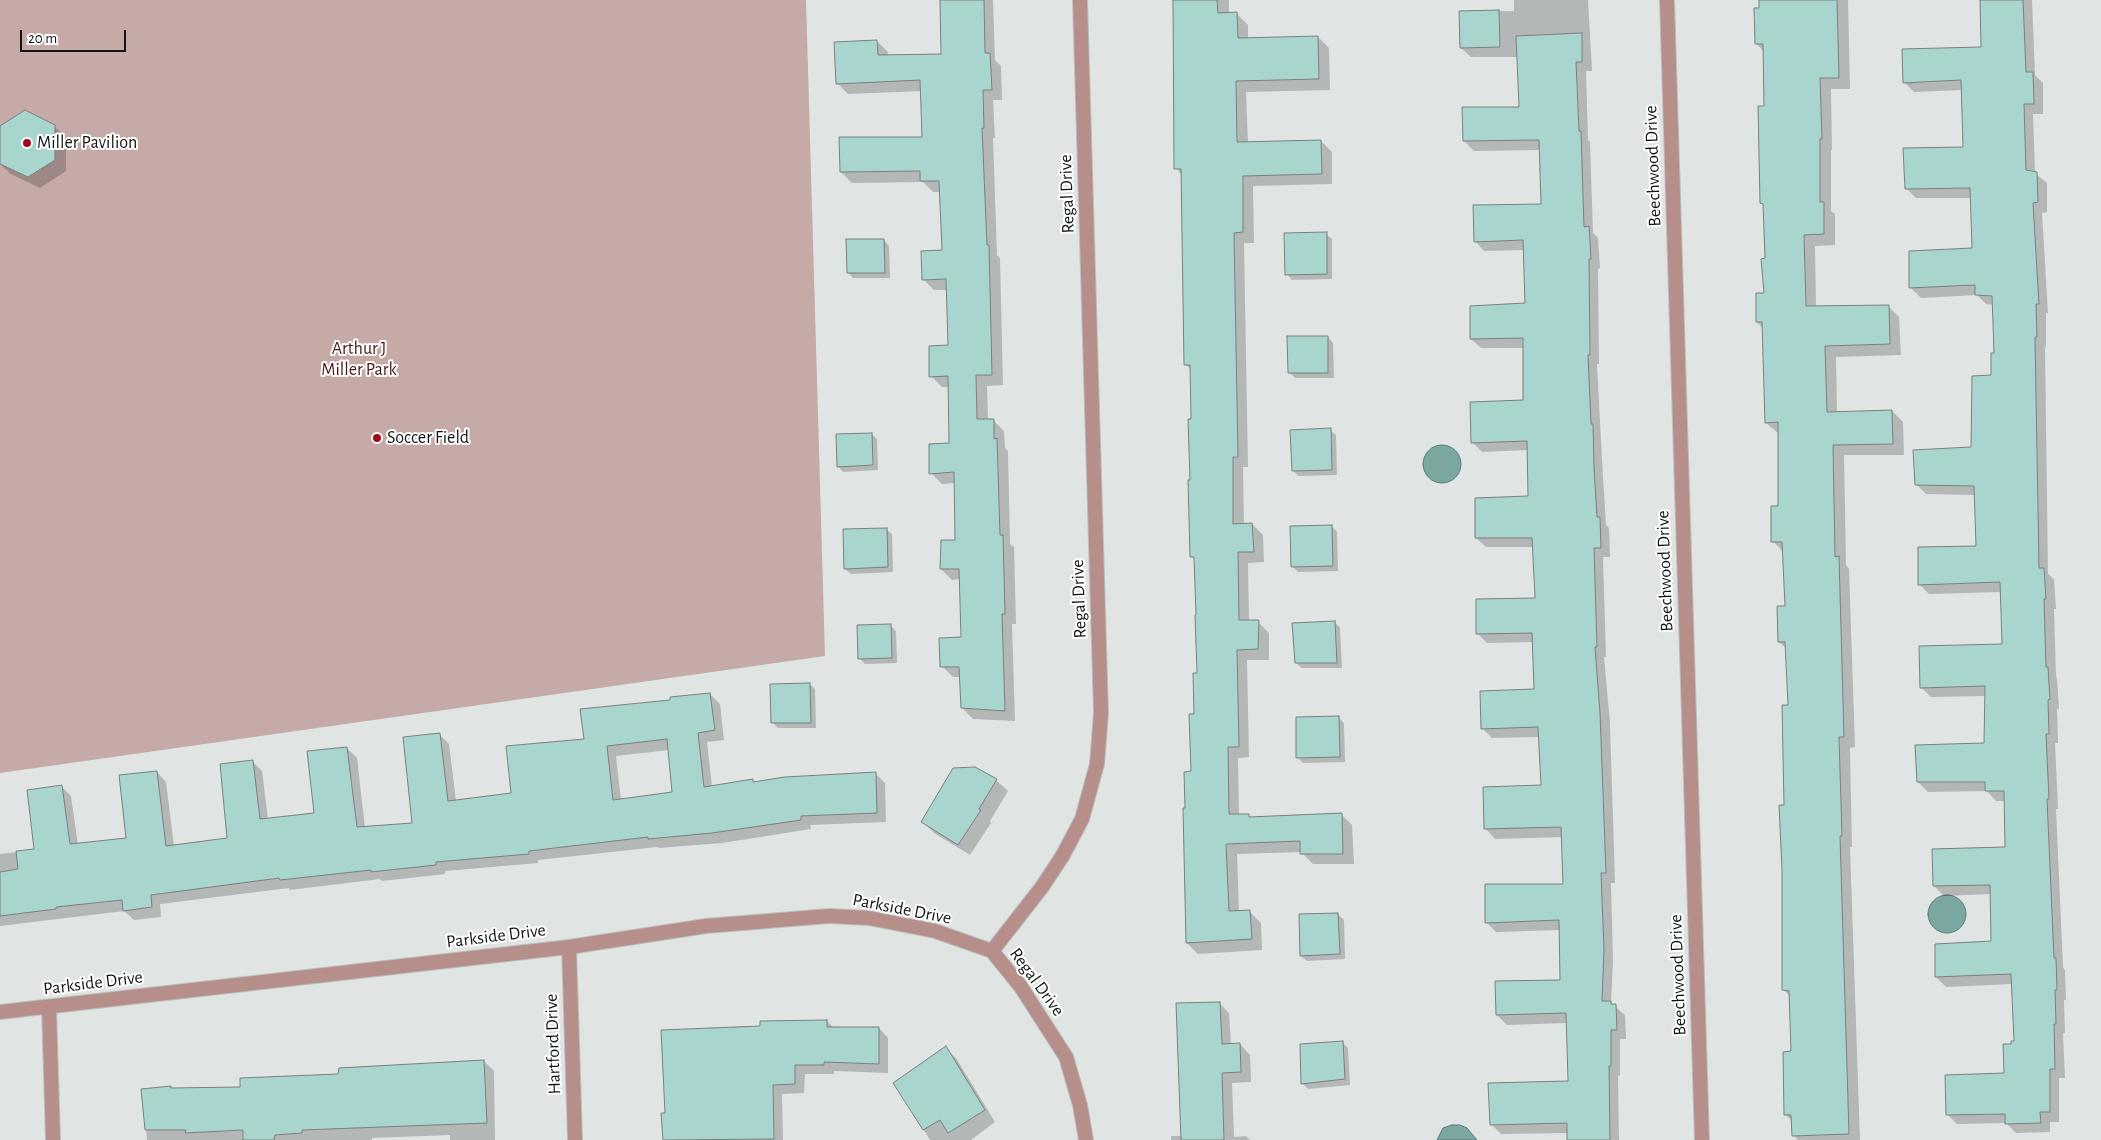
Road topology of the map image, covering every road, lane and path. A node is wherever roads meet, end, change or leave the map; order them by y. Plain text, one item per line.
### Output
1 (1080, 0) edge
2 (1667, 0) edge
3 (569, 947) junction
4 (992, 951) junction
5 (49, 1007) junction
6 (0, 1012) edge
7 (53, 1140) edge
8 (575, 1140) edge
9 (1086, 1140) edge
10 (1702, 1140) edge

1 - 4 street, Regal Drive
2 - 10 street, Beechwood Drive
3 - 4 street, Parkside Drive
3 - 5 street, Parkside Drive
3 - 8 street, Hartford Drive
4 - 9 street, Regal Drive
5 - 6 street, Parkside Drive
5 - 7 street

